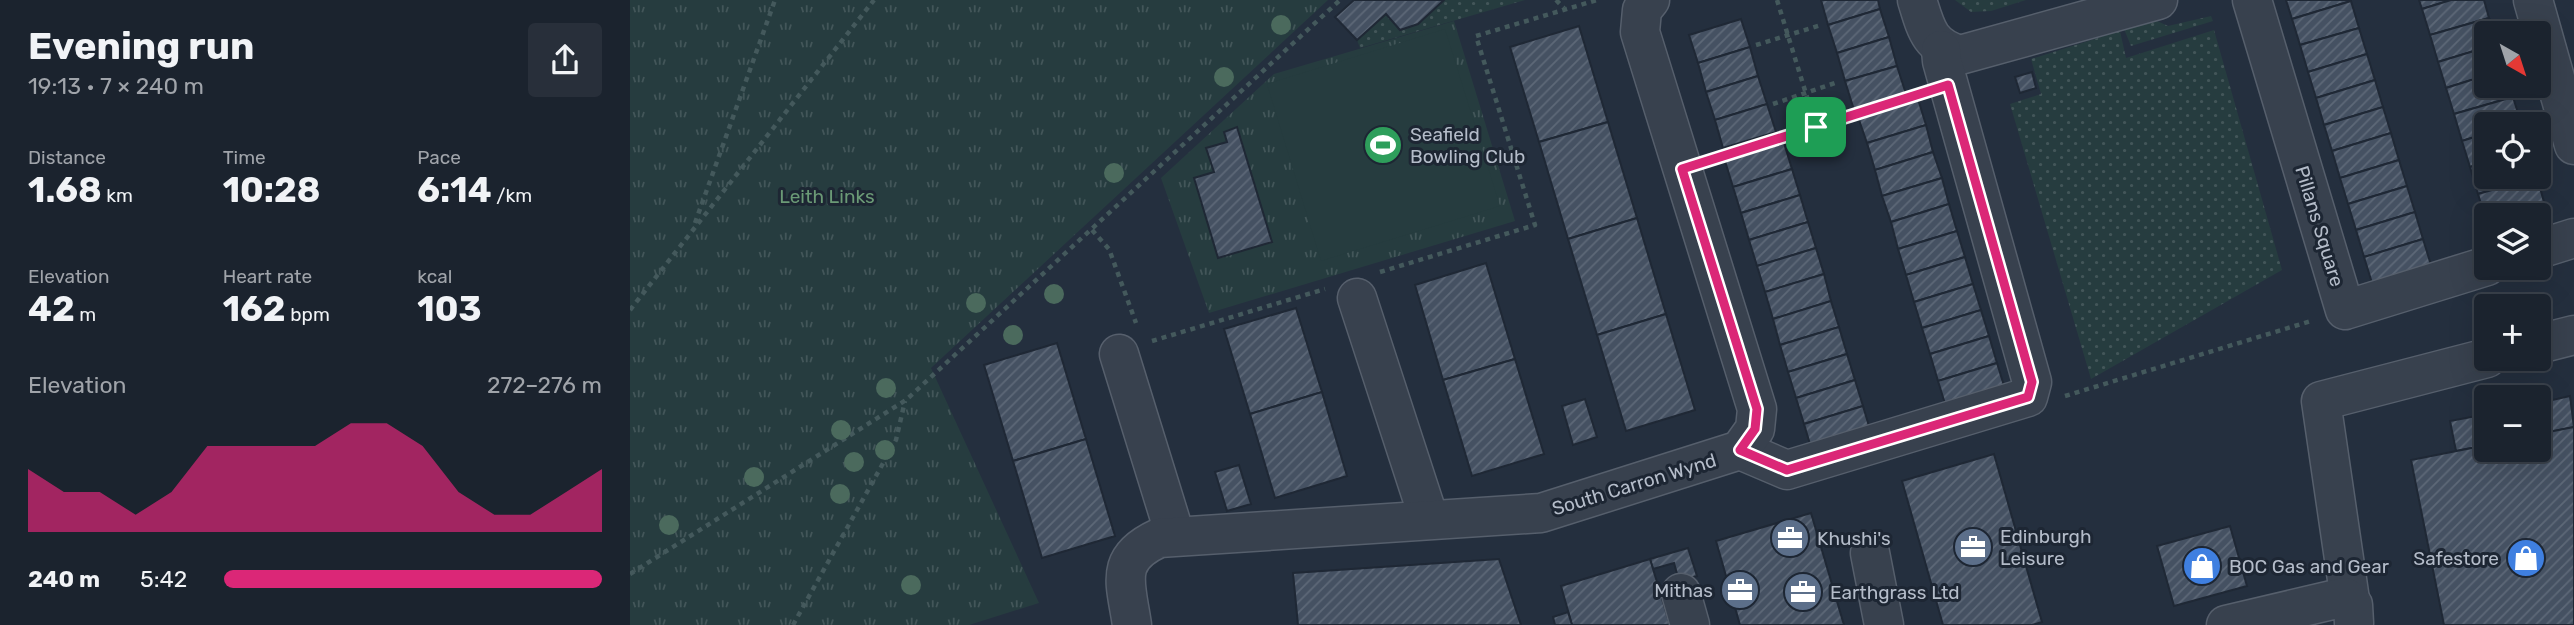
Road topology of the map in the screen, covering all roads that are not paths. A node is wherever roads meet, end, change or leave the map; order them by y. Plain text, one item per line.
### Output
1 (1650, 0) edge
2 (1917, 0) edge
3 (2158, 0) edge
4 (2252, 0) edge
5 (2533, 0) edge
6 (1945, 67) junction
7 (2574, 145) edge
8 (2574, 238) edge
9 (2551, 245) edge
10 (2474, 270) edge
11 (1357, 298) dead end
12 (2574, 335) edge
13 (2551, 341) edge
14 (1129, 343) road end
15 (2474, 361) edge
16 (1740, 450) junction
17 (1429, 519) junction
18 (1175, 535) junction
19 (1870, 553) dead end
20 (1130, 611) edge
21 (2352, 612) edge
22 (1884, 625) edge
23 (2225, 625) edge

1 - 16 street, South Carron Wynd
2 - 6 street
3 - 6 street
4 - 10 street, Pillans Square
5 - 7 street
6 - 16 street
8 - 9 street
11 - 17 street
12 - 13 street
14 - 18 street
15 - 21 street
16 - 17 street, South Carron Wynd
17 - 18 street, South Carron Wynd
18 - 20 street, South Carron Wynd
19 - 22 street
21 - 23 street

